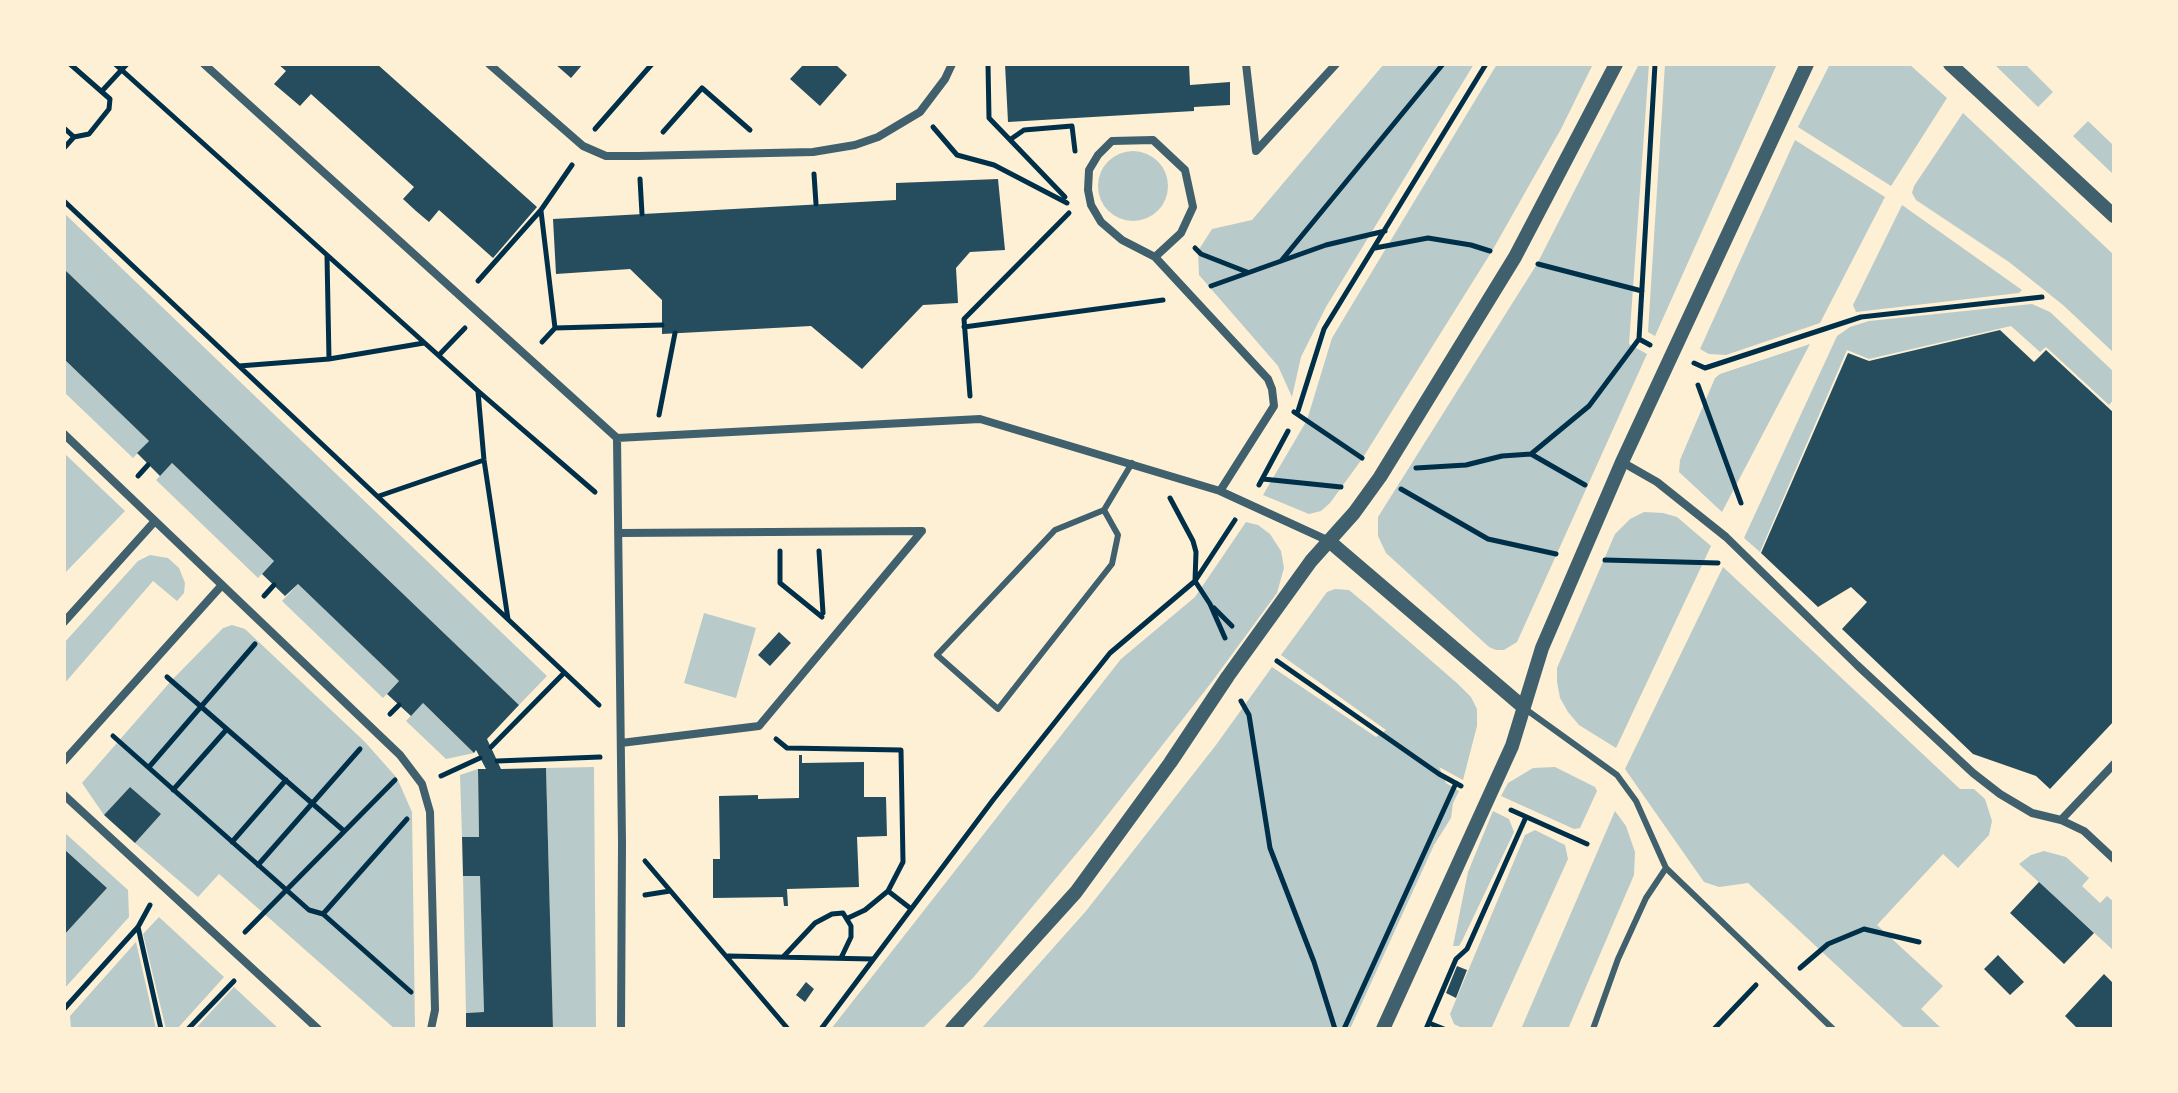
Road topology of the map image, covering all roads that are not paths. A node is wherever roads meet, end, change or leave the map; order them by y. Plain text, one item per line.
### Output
1 (204, 64) edge
2 (489, 64) edge
3 (952, 64) edge
4 (1246, 64) edge
5 (1336, 64) edge
6 (1616, 64) edge
7 (1807, 64) edge
8 (1950, 64) edge
9 (2114, 216) edge
10 (1155, 257) junction
11 (64, 434) edge
12 (617, 438) junction
13 (1622, 462) junction
14 (1132, 463) junction
15 (1220, 491) junction
16 (1104, 510) junction
17 (155, 521) junction
18 (619, 533) junction
19 (1329, 541) junction
20 (222, 585) junction
21 (64, 622) edge
22 (1522, 706) junction
23 (621, 743) junction
24 (64, 761) edge
25 (2114, 764) edge
26 (64, 795) edge
27 (2061, 820) junction
28 (2114, 859) edge
29 (1666, 868) junction
30 (318, 1029) edge
31 (431, 1029) edge
32 (621, 1029) edge
33 (952, 1029) edge
34 (1383, 1029) edge
35 (1593, 1029) edge
36 (1833, 1029) edge

1 - 12 street
2 - 3 street
4 - 5 street
6 - 19 street
7 - 13 street
8 - 9 street
10 - 10 street
10 - 15 street
11 - 17 street
12 - 14 street
12 - 18 street
13 - 22 street
13 - 27 street
14 - 15 street
14 - 16 lane
15 - 19 street
16 - 16 lane
17 - 20 street
17 - 21 street
18 - 23 street
18 - 23 street
19 - 22 street
19 - 33 street
20 - 24 street
20 - 31 street
22 - 29 lane
22 - 34 street
23 - 32 street
25 - 27 street
26 - 30 street
27 - 28 street
29 - 35 lane
29 - 36 lane

